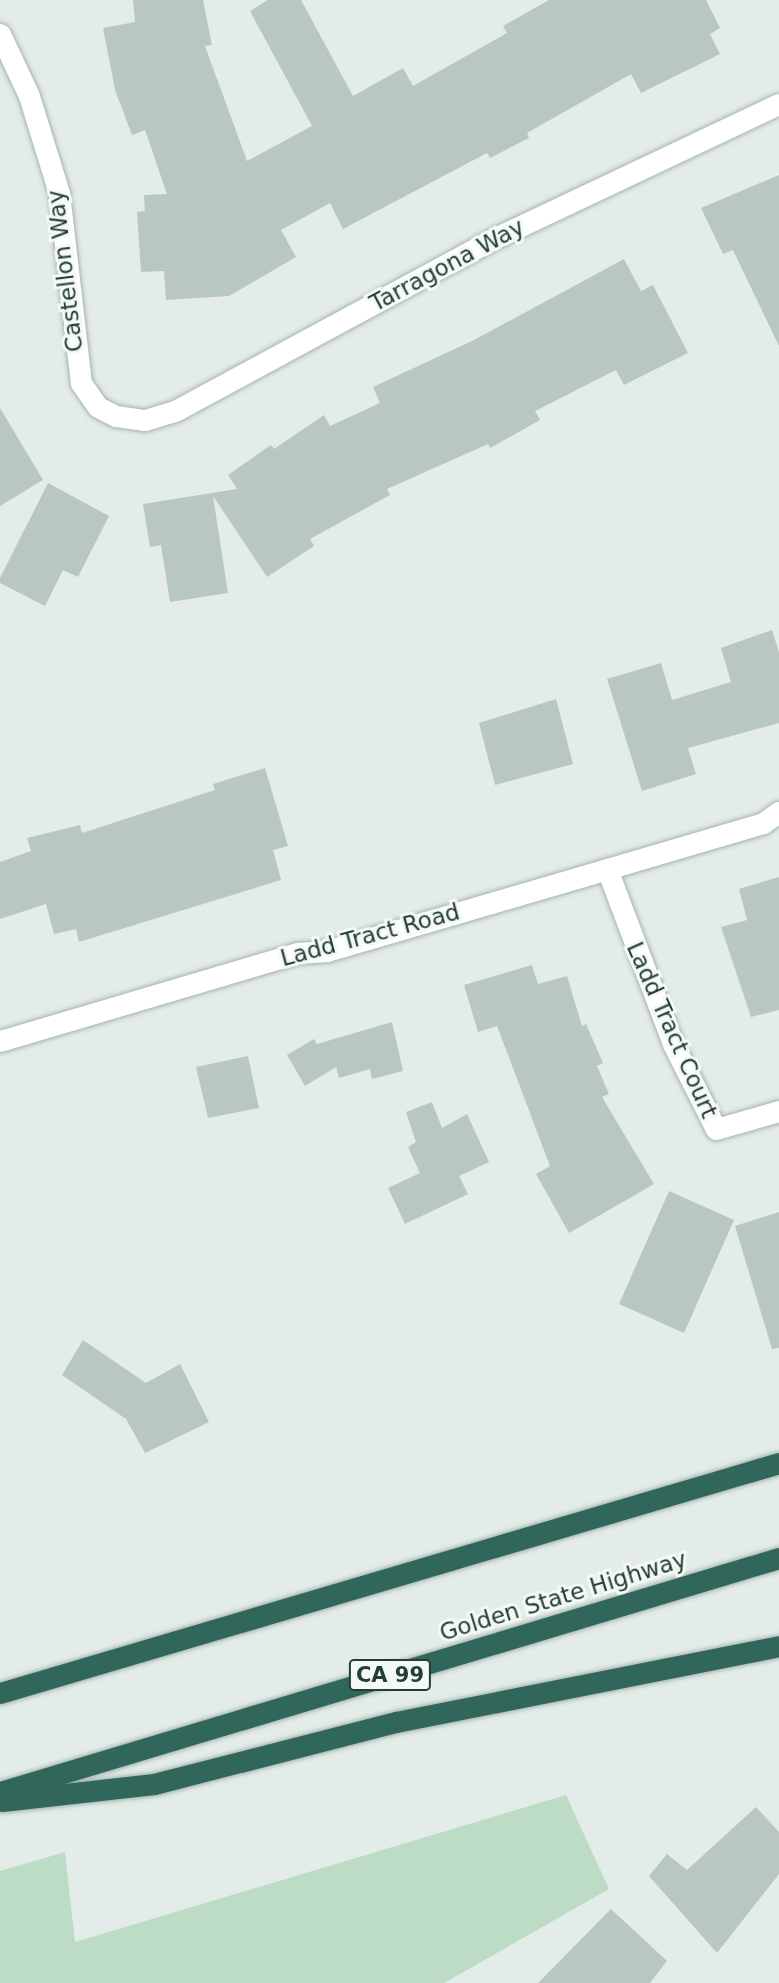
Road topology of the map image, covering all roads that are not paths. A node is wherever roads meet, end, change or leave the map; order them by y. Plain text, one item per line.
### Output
1 (0, 34) edge
2 (779, 104) edge
3 (116, 416) joint
4 (779, 812) edge
5 (607, 869) junction
6 (0, 1041) edge
7 (779, 1111) edge
8 (779, 1460) edge
9 (779, 1558) edge
10 (779, 1646) edge
11 (0, 1693) edge
12 (0, 1792) edge
13 (0, 1801) edge

1 - 3 street, Castellon Way
2 - 3 street, Tarragona Way
4 - 5 street, Ladd Tract Road
5 - 6 street, Ladd Tract Road
5 - 7 street, Ladd Tract Court
8 - 11 highway
9 - 12 highway, Golden State Highway / CA 99
10 - 13 highway

